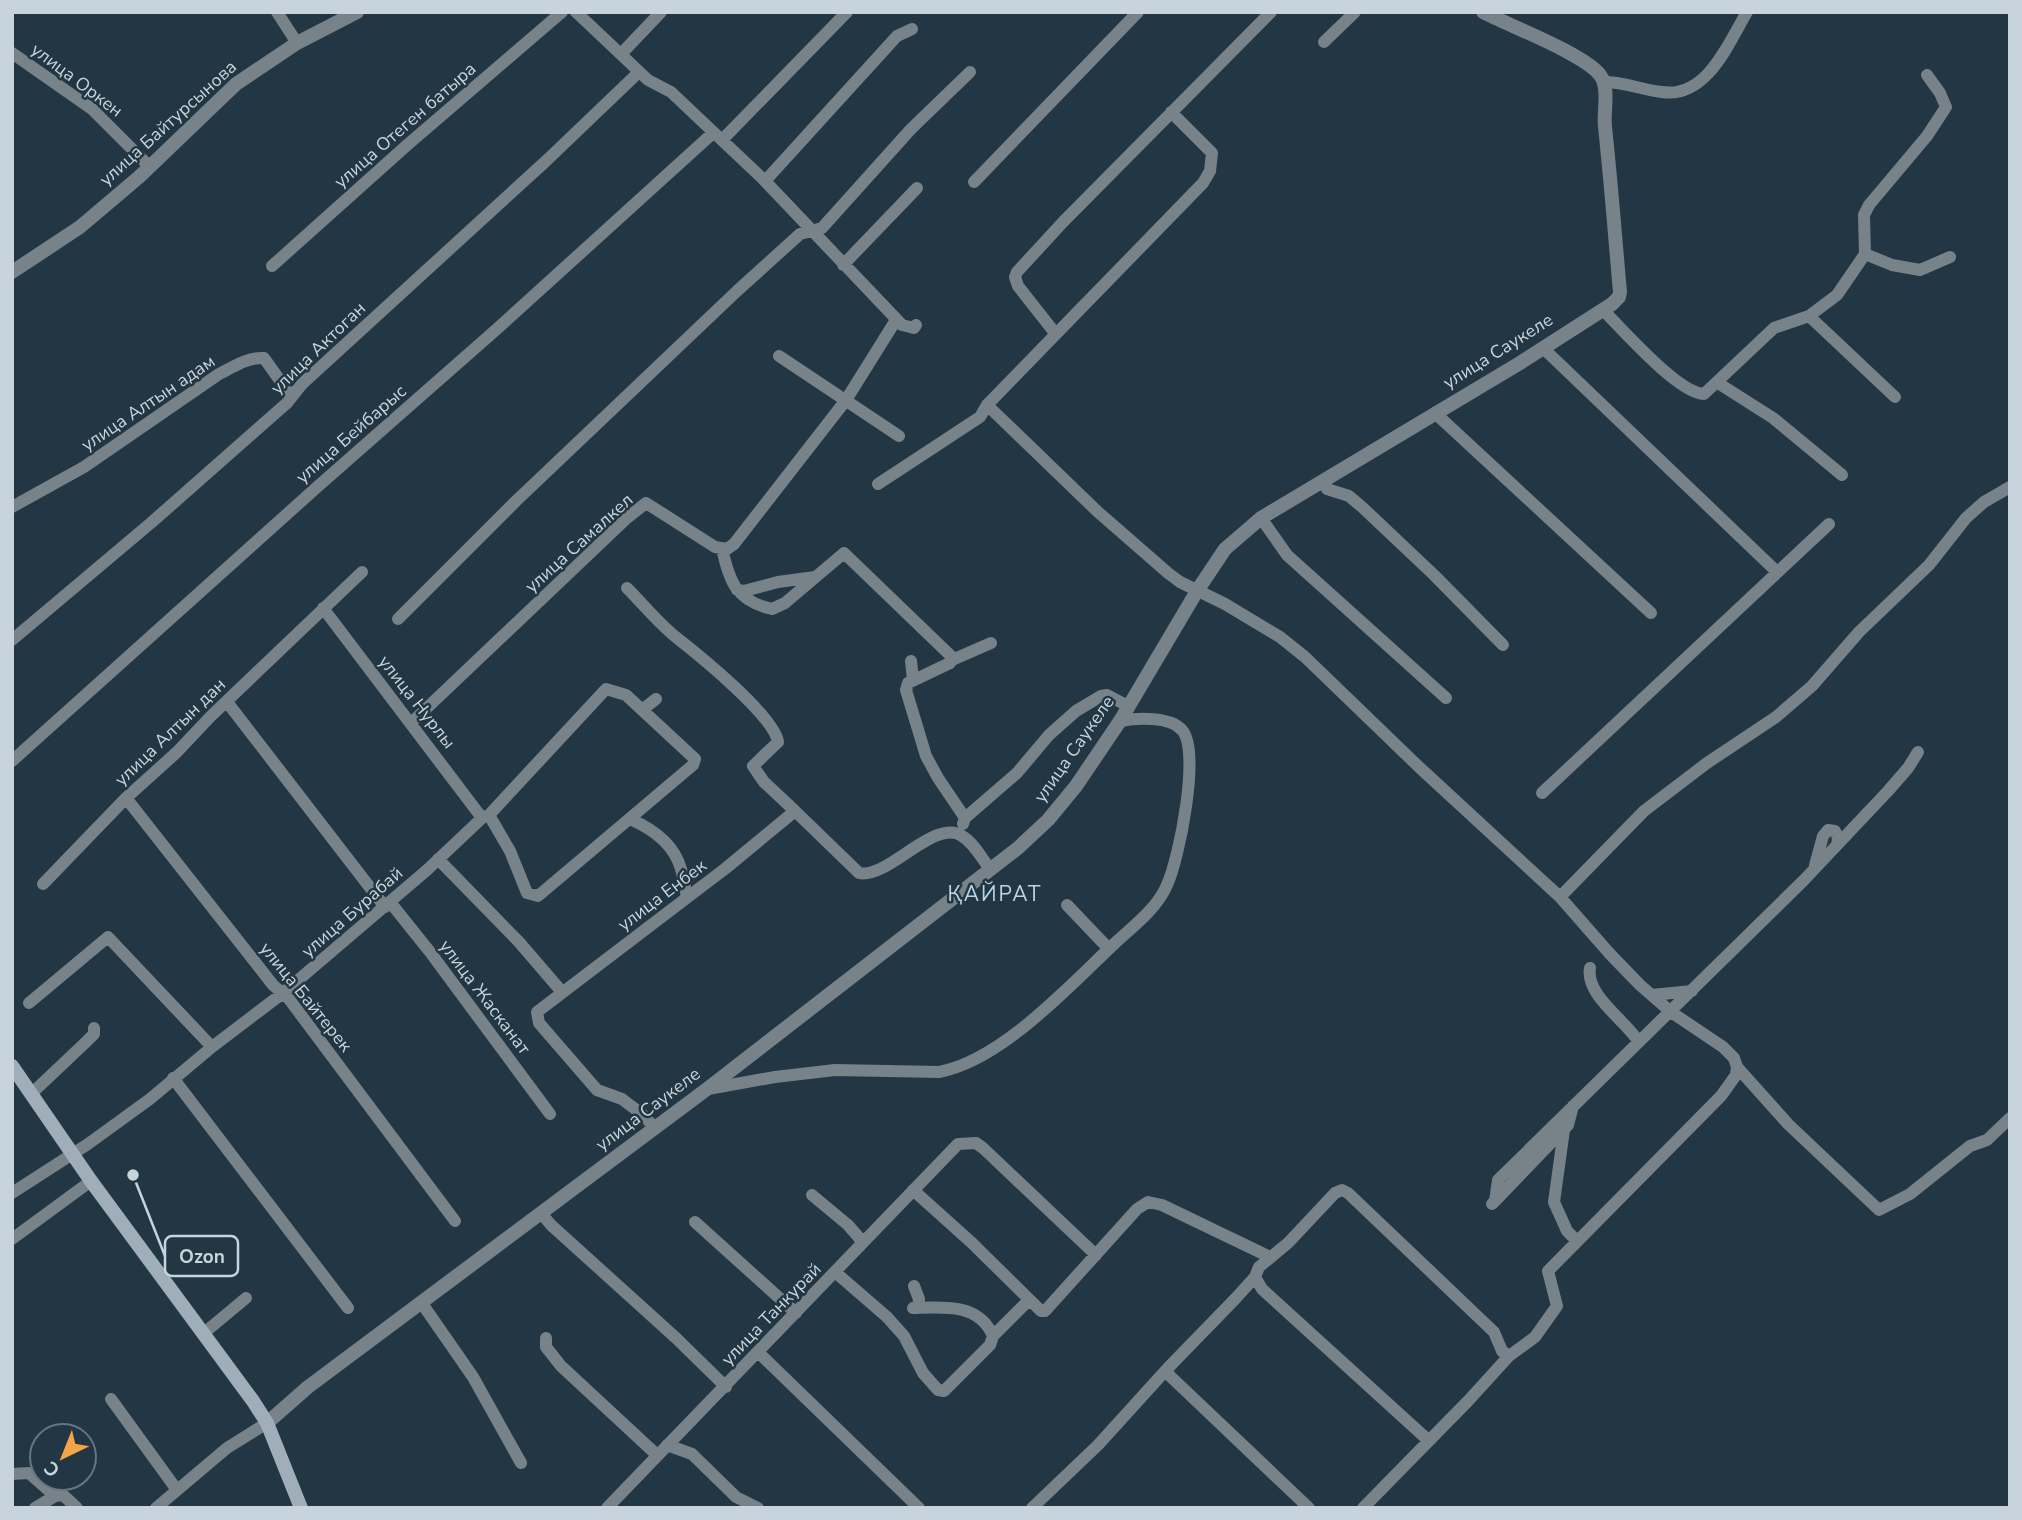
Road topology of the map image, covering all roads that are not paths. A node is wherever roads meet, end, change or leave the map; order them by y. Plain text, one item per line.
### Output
1 (277, 12) edge
2 (357, 12) edge
3 (562, 12) edge
4 (576, 12) edge
5 (662, 12) edge
6 (847, 12) edge
7 (1138, 12) edge
8 (1271, 12) edge
9 (1355, 12) edge
10 (1483, 12) edge
11 (1747, 12) edge
12 (912, 29) dead end
13 (1324, 42) dead end
14 (297, 43) junction
15 (12, 53) edge
16 (621, 54) junction
17 (639, 72) junction
18 (970, 72) dead end
19 (1927, 75) dead end
20 (1604, 82) junction
21 (1171, 112) junction
22 (718, 137) junction
23 (149, 166) junction
24 (765, 181) junction
25 (974, 182) dead end
26 (917, 188) dead end
27 (812, 231) junction
28 (1865, 254) junction
29 (1950, 257) dead end
30 (843, 265) junction
31 (272, 266) dead end
32 (12, 272) edge
33 (1603, 310) junction
34 (1809, 316) junction
35 (897, 320) junction
36 (916, 326) dead end
37 (1055, 333) junction
38 (1543, 348) junction
39 (779, 356) dead end
40 (1718, 383) junction
41 (291, 396) junction
42 (1895, 397) dead end
43 (846, 400) junction
44 (987, 405) junction
45 (1435, 413) junction
46 (899, 436) dead end
47 (1842, 475) dead end
48 (1323, 482) junction
49 (878, 484) dead end
50 (2010, 487) edge
51 (12, 508) edge
52 (1261, 518) junction
53 (1829, 524) dead end
54 (722, 548) junction
55 (362, 572) dead end
56 (1777, 572) junction
57 (815, 577) junction
58 (627, 588) dead end
59 (737, 590) junction
60 (1197, 591) junction
61 (323, 608) junction
62 (1651, 614) dead end
63 (398, 620) dead end
64 (12, 640) edge
65 (991, 643) dead end
66 (1503, 645) dead end
67 (952, 660) junction
68 (911, 661) dead end
69 (914, 680) junction
70 (1446, 698) dead end
71 (656, 699) dead end
72 (227, 702) junction
73 (1128, 706) junction
74 (642, 710) junction
75 (1120, 721) junction
76 (411, 723) junction
77 (1918, 752) dead end
78 (12, 761) edge
79 (1542, 793) dead end
80 (126, 798) junction
81 (795, 811) junction
82 (486, 816) junction
83 (965, 818) junction
84 (630, 819) junction
85 (960, 834) junction
86 (438, 859) junction
87 (990, 869) junction
88 (43, 884) dead end
89 (687, 896) junction
90 (1560, 897) junction
91 (387, 905) junction
92 (1068, 905) dead end
93 (1109, 949) junction
94 (1590, 968) dead end
95 (1692, 991) junction
96 (562, 992) junction
97 (283, 993) junction
98 (1652, 995) junction
99 (29, 1003) dead end
100 (1671, 1012) junction
101 (94, 1028) dead end
102 (1639, 1042) junction
103 (212, 1047) junction
104 (12, 1066) edge
105 (1737, 1067) junction
106 (173, 1079) junction
107 (707, 1089) junction
108 (32, 1094) junction
109 (1573, 1105) junction
110 (550, 1114) dead end
111 (2010, 1118) edge
112 (655, 1128) junction
113 (1564, 1130) junction
114 (72, 1153) junction
115 (91, 1181) junction
116 (913, 1190) junction
117 (12, 1194) edge
118 (812, 1195) dead end
119 (541, 1213) junction
120 (455, 1222) dead end
121 (695, 1222) dead end
122 (12, 1239) edge
123 (1577, 1241) junction
124 (860, 1246) junction
125 (1257, 1252) junction
126 (1096, 1255) junction
127 (1270, 1257) junction
128 (835, 1272) junction
129 (1257, 1272) junction
130 (914, 1286) dead end
131 (246, 1298) dead end
132 (1028, 1301) junction
133 (421, 1302) junction
134 (348, 1308) dead end
135 (796, 1313) junction
136 (204, 1333) junction
137 (993, 1336) junction
138 (546, 1338) dead end
139 (759, 1353) junction
140 (1509, 1356) junction
141 (1167, 1369) junction
142 (726, 1387) junction
143 (111, 1399) dead end
144 (267, 1423) junction
145 (1428, 1440) junction
146 (667, 1445) junction
147 (657, 1455) junction
148 (521, 1463) dead end
149 (12, 1474) edge
150 (177, 1490) junction
151 (55, 1496) junction
152 (35, 1508) edge
153 (77, 1508) edge
154 (156, 1508) edge
155 (301, 1508) edge
156 (607, 1508) edge
157 (758, 1508) edge
158 (919, 1508) edge
159 (1032, 1508) edge
160 (1309, 1508) edge
161 (1363, 1508) edge

1 - 14 street
2 - 14 street, улица Байтурсынова
3 - 31 street, улица Отеген батыра
4 - 16 street
5 - 16 street
6 - 22 street, улица Бейбарыс
7 - 25 street
8 - 21 street
9 - 13 street
10 - 20 street
11 - 20 street
12 - 24 street
14 - 23 street, улица Байтурсынова
15 - 23 street, улица Оркен
16 - 17 street
17 - 22 street
17 - 41 street, улица Актоган
18 - 27 street
19 - 28 street
20 - 33 street, улица Саукеле
21 - 37 street
21 - 37 street
22 - 24 street
22 - 78 street, улица Бейбарыс
23 - 32 street, улица Байтурсынова
24 - 27 street
26 - 30 street
27 - 30 street
27 - 63 street
28 - 29 street
28 - 34 street
30 - 35 street
33 - 38 street, улица Саукеле
33 - 40 street
34 - 40 street
34 - 42 street
35 - 36 street
35 - 43 street
37 - 44 street
38 - 45 street, улица Саукеле
38 - 56 street
39 - 43 street
40 - 47 street
41 - 51 street, улица Алтын адам
41 - 64 street, улица Актоган
43 - 46 street
43 - 54 street
44 - 49 street
44 - 60 street
45 - 48 street, улица Саукеле
45 - 62 street
48 - 52 street, улица Саукеле
48 - 66 street
50 - 90 street
52 - 60 street, улица Саукеле
52 - 70 street
53 - 56 street
54 - 59 street
54 - 76 street, улица Самалкел
55 - 61 street, улица Алтын дан
56 - 79 street
57 - 59 street
57 - 59 street
57 - 67 street
58 - 81 street
60 - 73 street, улица Саукеле
60 - 90 street
61 - 72 street, улица Алтын дан
61 - 76 street, улица Нурлы
65 - 67 street
67 - 69 street
68 - 69 street
69 - 83 street
71 - 74 street
72 - 80 street, улица Алтын дан
72 - 91 street, улица Жасканат
73 - 75 street, улица Саукеле
73 - 83 street
74 - 82 street, улица Бурабай
74 - 84 street
75 - 87 street, улица Саукеле
75 - 93 street
76 - 82 street, улица Нурлы
77 - 95 street
80 - 88 street, улица Алтын дан
80 - 97 street, улица Байтерек
81 - 85 street
81 - 89 street, улица Енбек
82 - 84 street, улица Нурлы
82 - 86 street, улица Бурабай
83 - 85 street
84 - 89 street
85 - 87 street
86 - 91 street, улица Бурабай
86 - 96 street
87 - 107 street, улица Саукеле
89 - 96 street, улица Енбек
90 - 98 street
91 - 97 street, улица Бурабай
91 - 110 street, улица Жасканат
92 - 93 street
93 - 107 street
94 - 102 street
95 - 98 street
95 - 100 street
96 - 112 street, улица Енбек
97 - 103 street, улица Бурабай
97 - 120 street, улица Байтерек
98 - 100 street
99 - 103 street
100 - 102 street
100 - 105 street
101 - 108 street
102 - 109 street
103 - 106 street, улица Бурабай
104 - 108 main road
105 - 111 street
105 - 123 street
106 - 114 street, улица Бурабай
106 - 134 street
107 - 112 street, улица Саукеле
108 - 114 main road
109 - 113 street
109 - 113 street
112 - 119 street, улица Саукеле
113 - 123 street
114 - 115 main road
114 - 117 street, улица Бурабай
115 - 122 street
115 - 136 main road
116 - 124 street, улица Танкурай
116 - 126 street, улица Танкурай
116 - 132 street
118 - 124 street
119 - 133 street, улица Саукеле
119 - 142 street
121 - 135 street
123 - 140 street
124 - 128 street, улица Танкурай
125 - 126 street
125 - 127 street
125 - 129 street
126 - 132 street
127 - 129 street
127 - 140 street
128 - 135 street, улица Танкурай
128 - 137 street
129 - 141 street
129 - 145 street
130 - 137 street
131 - 136 street
132 - 137 street
133 - 144 street, улица Саукеле
133 - 148 street
135 - 139 street, улица Танкурай
136 - 144 main road
138 - 147 street
139 - 142 street, улица Танкурай
139 - 158 street
140 - 145 street
141 - 159 street
141 - 160 street
142 - 146 street, улица Танкурай
143 - 150 street
144 - 150 street
144 - 155 main road
145 - 161 street
146 - 147 street, улица Танкурай
146 - 157 street
147 - 156 street, улица Танкурай
149 - 151 street
150 - 154 street
151 - 152 street
151 - 153 street

